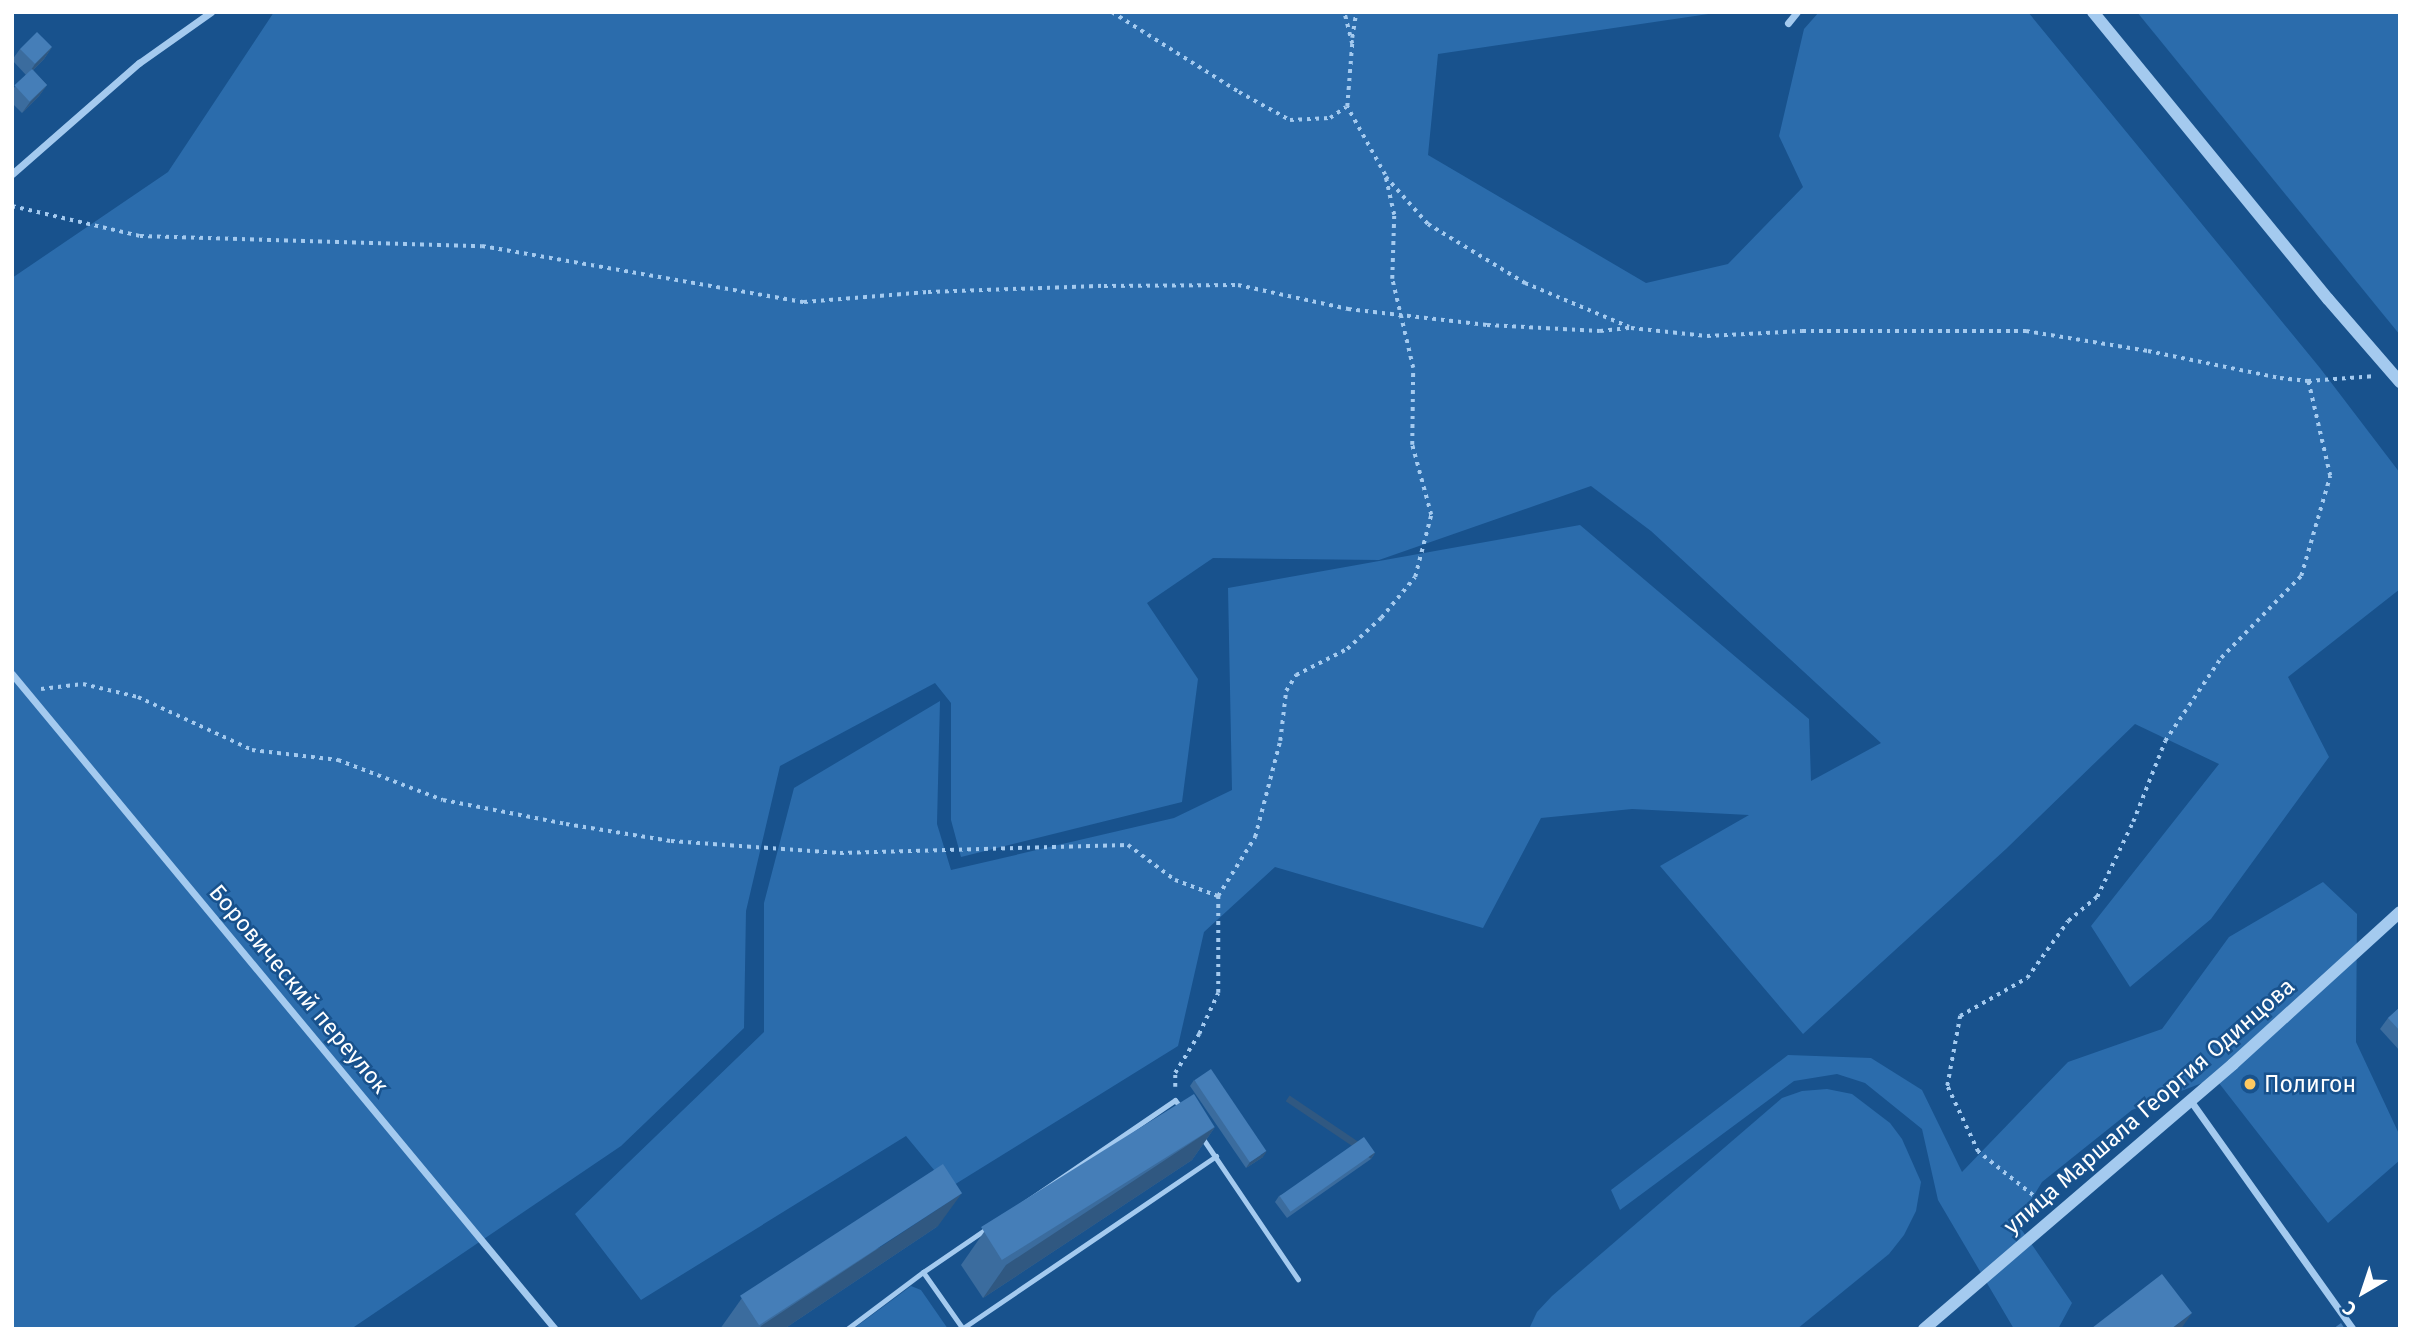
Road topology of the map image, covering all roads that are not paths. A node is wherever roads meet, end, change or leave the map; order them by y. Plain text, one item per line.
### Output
1 (211, 12) edge
2 (1797, 12) edge
3 (2093, 12) edge
4 (1788, 23) dead end
5 (12, 174) edge
6 (2397, 378) edge
7 (12, 674) edge
8 (2400, 912) edge
9 (2190, 1100) junction
10 (1183, 1111) edge
11 (1199, 1134) edge
12 (1216, 1156) junction
13 (923, 1272) junction
14 (1298, 1279) dead end
15 (963, 1328) edge
16 (555, 1329) edge
17 (847, 1329) edge
18 (1924, 1329) edge
19 (2353, 1329) edge

1 - 5 street
2 - 4 street
3 - 6 street
7 - 16 street, Боровический переулок
8 - 9 street, улица Маршала Георгия Одинцова
9 - 18 street, улица Маршала Георгия Одинцова
9 - 19 street
10 - 13 lane
11 - 12 lane
12 - 14 lane
12 - 15 lane
13 - 15 lane
13 - 17 lane

